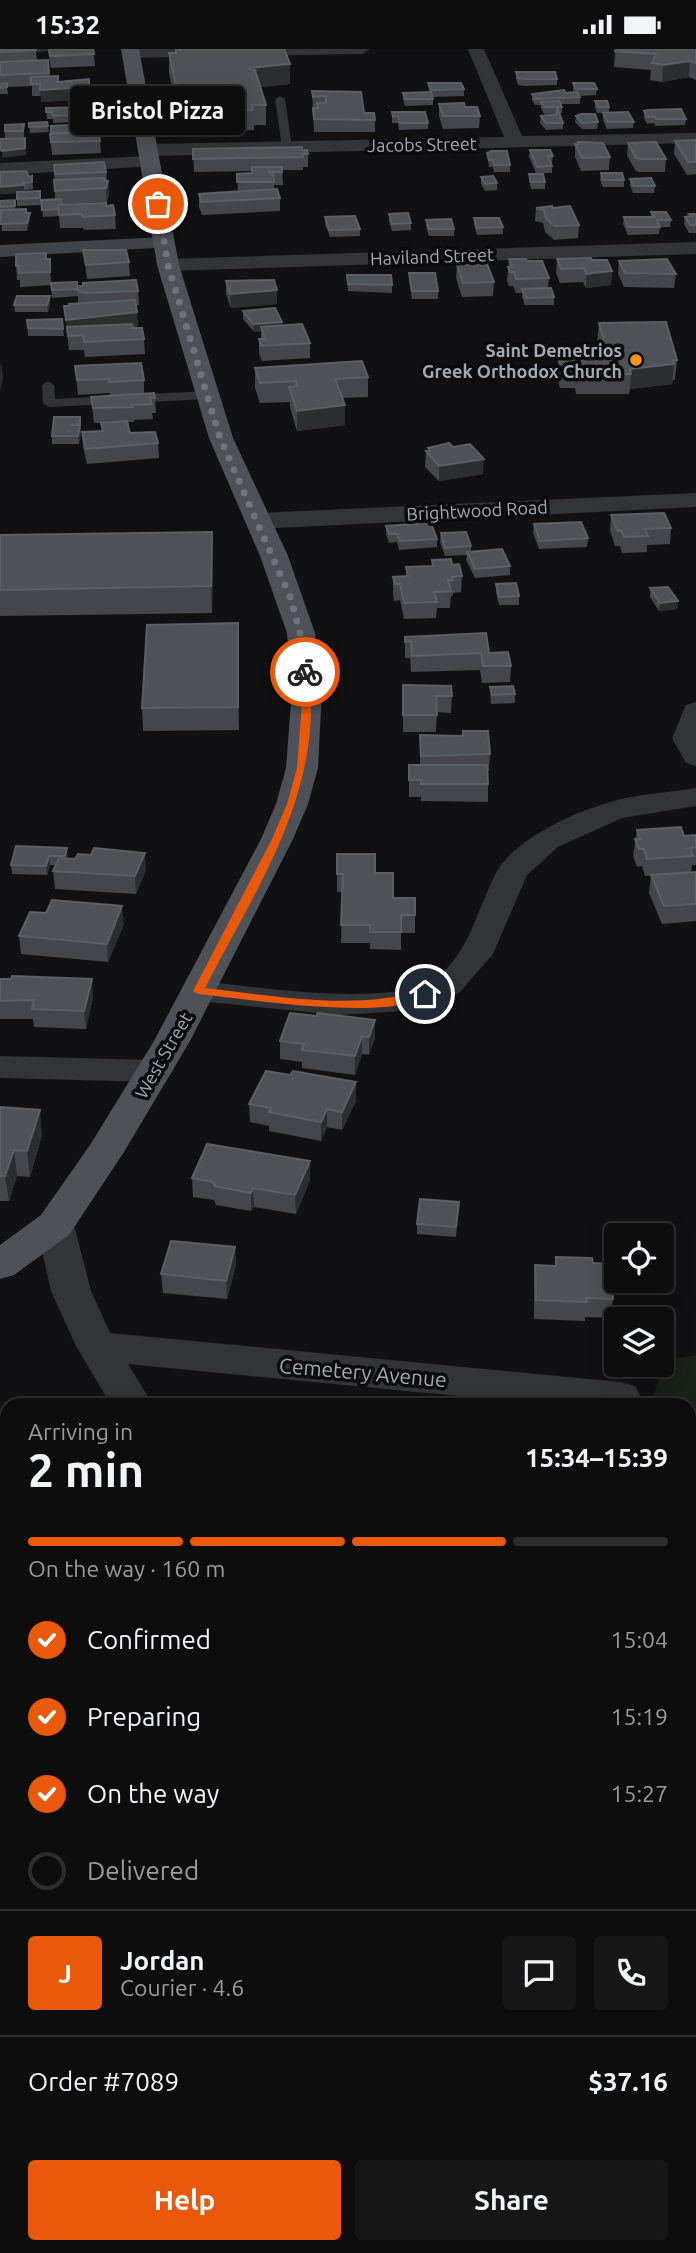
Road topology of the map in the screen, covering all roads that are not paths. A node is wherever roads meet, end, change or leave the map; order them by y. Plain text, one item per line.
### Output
1 (362, 49) edge
2 (476, 49) edge
3 (131, 52) edge
4 (281, 99) dead end
5 (696, 138) edge
6 (515, 142) junction
7 (288, 147) junction
8 (149, 156) junction
9 (0, 169) edge
10 (696, 248) edge
11 (0, 251) edge
12 (166, 254) junction
13 (48, 385) dead end
14 (208, 395) junction
15 (696, 500) edge
16 (258, 521) junction
17 (696, 711) edge
18 (696, 757) edge
19 (696, 797) edge
20 (198, 991) junction
21 (0, 1067) edge
22 (155, 1071) junction
23 (55, 1225) junction
24 (0, 1265) edge
25 (96, 1346) junction
26 (128, 1398) edge
27 (620, 1398) edge

1 - 3 street
2 - 6 street
3 - 8 main road, West Street
4 - 7 lane
5 - 6 street, Jacobs Street
6 - 7 street, Jacobs Street
7 - 8 street, Jacobs Street
8 - 9 street, Jacobs Street
8 - 12 main road, West Street
10 - 12 street, Haviland Street
11 - 12 street
12 - 14 main road, West Street
13 - 14 lane
14 - 16 main road, West Street
15 - 16 street, Brightwood Road
16 - 20 main road, West Street
17 - 18 street
19 - 20 street
20 - 22 main road, West Street
21 - 22 street
22 - 23 main road, West Street
23 - 24 main road, West Street
23 - 25 street
25 - 26 street
25 - 27 street, Cemetery Avenue

